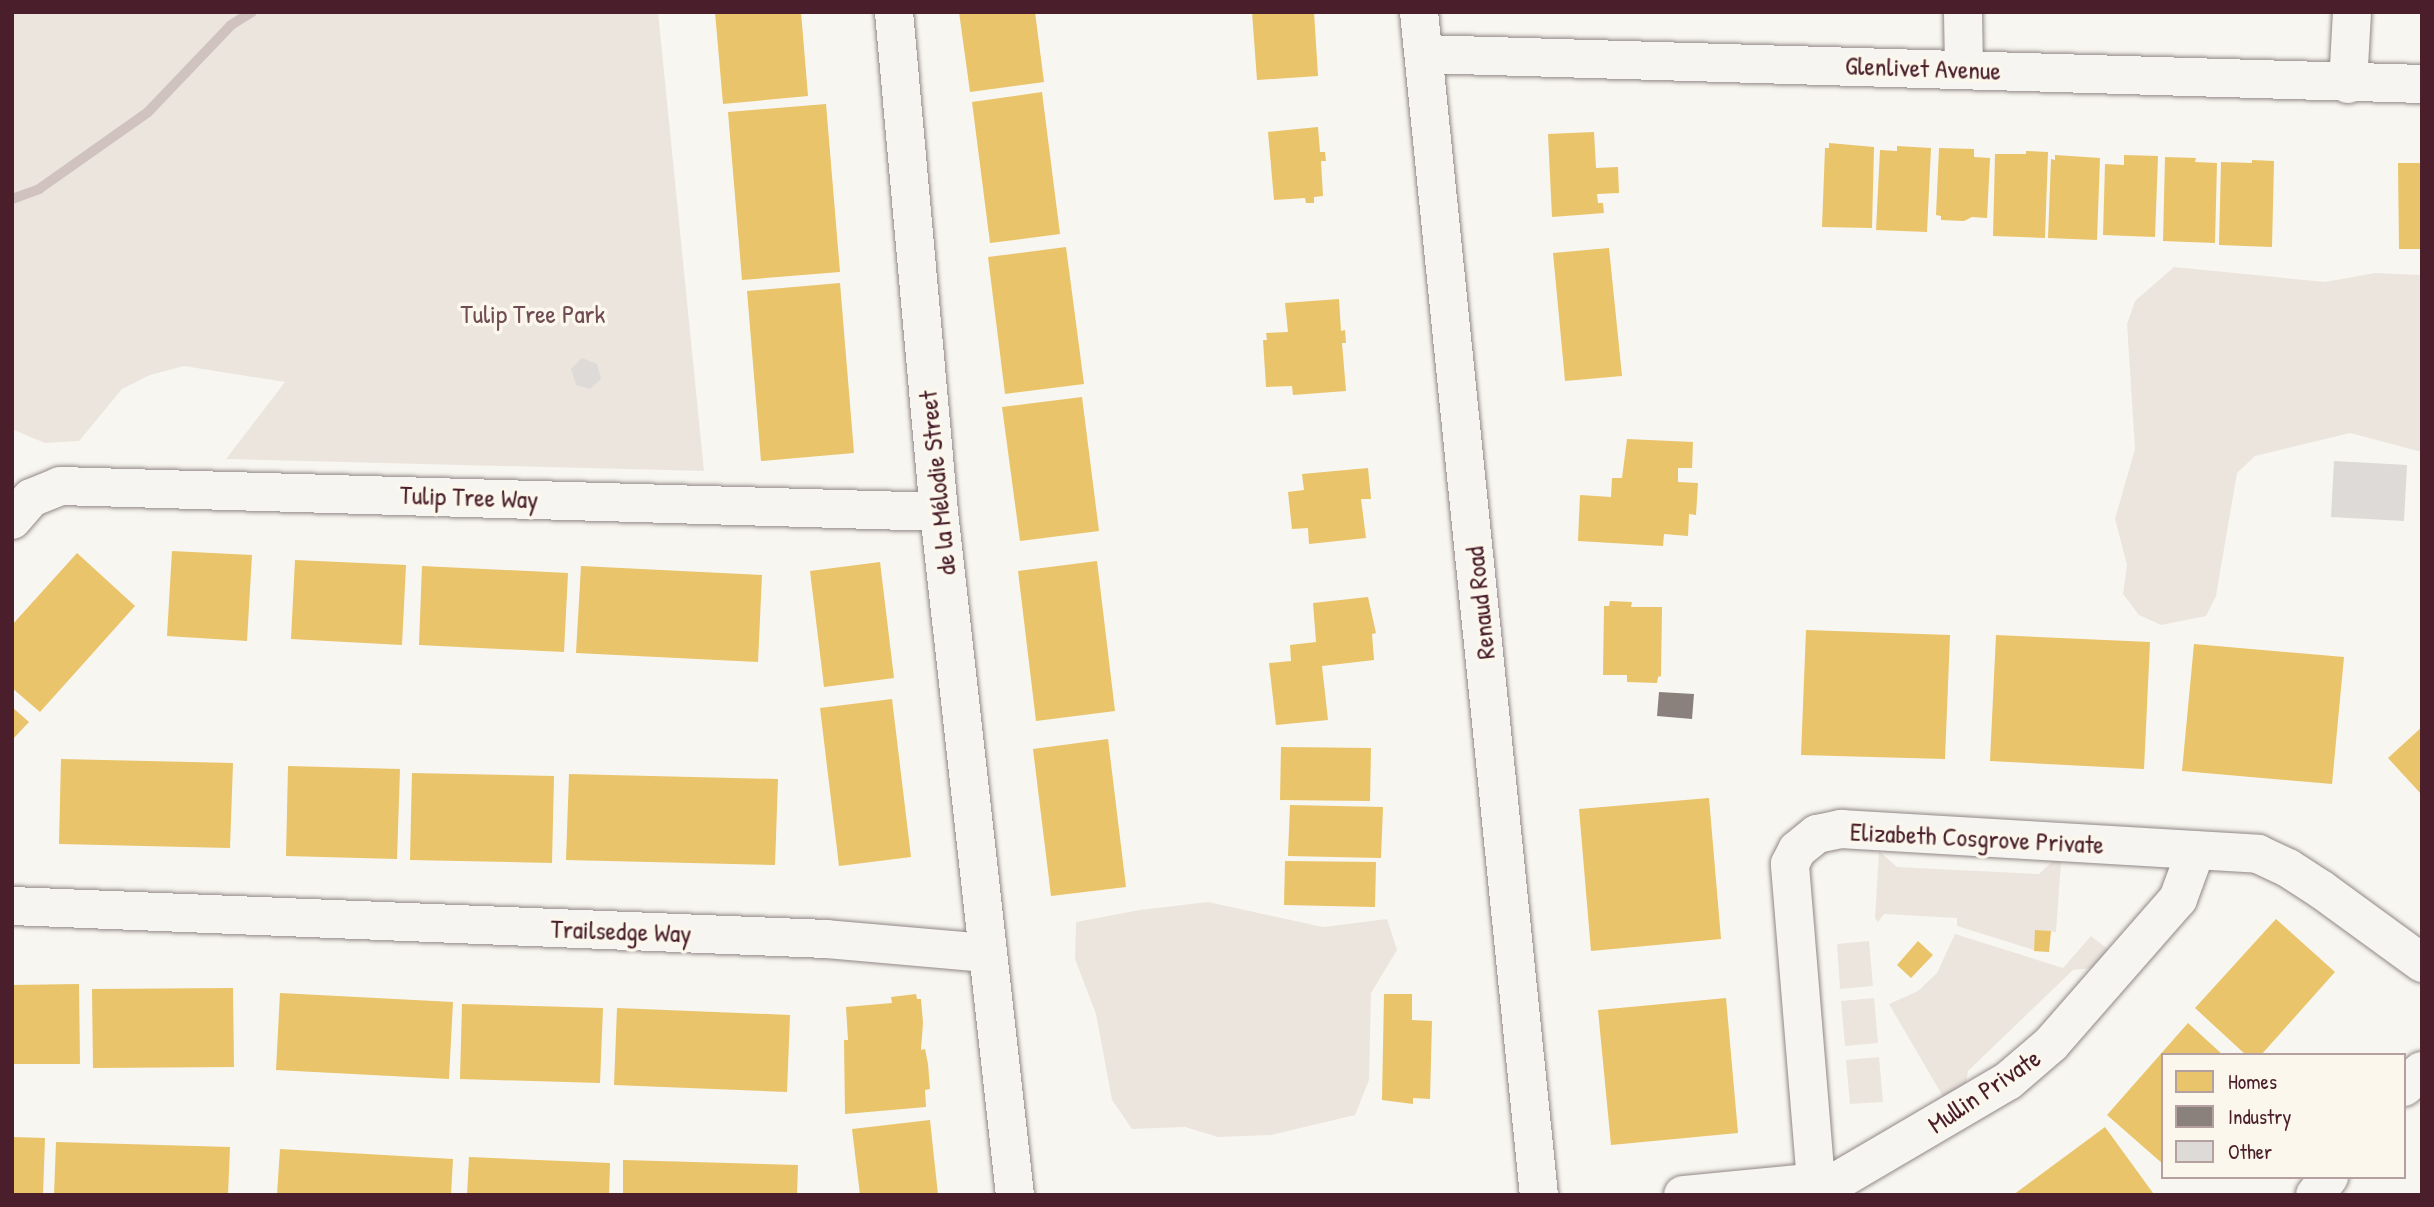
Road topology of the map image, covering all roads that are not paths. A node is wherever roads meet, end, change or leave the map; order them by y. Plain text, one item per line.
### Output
1 (894, 12) edge
2 (1419, 12) edge
3 (1963, 12) edge
4 (2352, 12) edge
5 (1424, 54) junction
6 (1964, 69) junction
7 (2348, 84) junction
8 (2422, 84) edge
9 (939, 512) junction
10 (12, 520) edge
11 (2196, 850) junction
12 (12, 906) edge
13 (987, 953) junction
14 (2422, 962) edge
15 (2422, 1071) edge
16 (2406, 1085) edge
17 (2327, 1179) edge
18 (1816, 1182) junction
19 (1016, 1195) edge
20 (1539, 1195) edge
21 (1683, 1195) edge
22 (2315, 1195) edge

1 - 9 street, de la Mélodie Street
2 - 5 street, Renaud Road
3 - 6 street
4 - 7 street
5 - 6 street, Glenlivet Avenue
5 - 20 street, Renaud Road
6 - 7 street, Glenlivet Avenue
7 - 8 street, Glenlivet Avenue
9 - 10 street, Tulip Tree Way
9 - 13 street, de la Mélodie Street
11 - 14 street, Elizabeth Cosgrove Private
11 - 18 street, Mullin Private
11 - 18 street, Elizabeth Cosgrove Private
12 - 13 street, Trailsedge Way
13 - 19 street
15 - 16 street
17 - 22 street
18 - 21 street, Mullin Private

